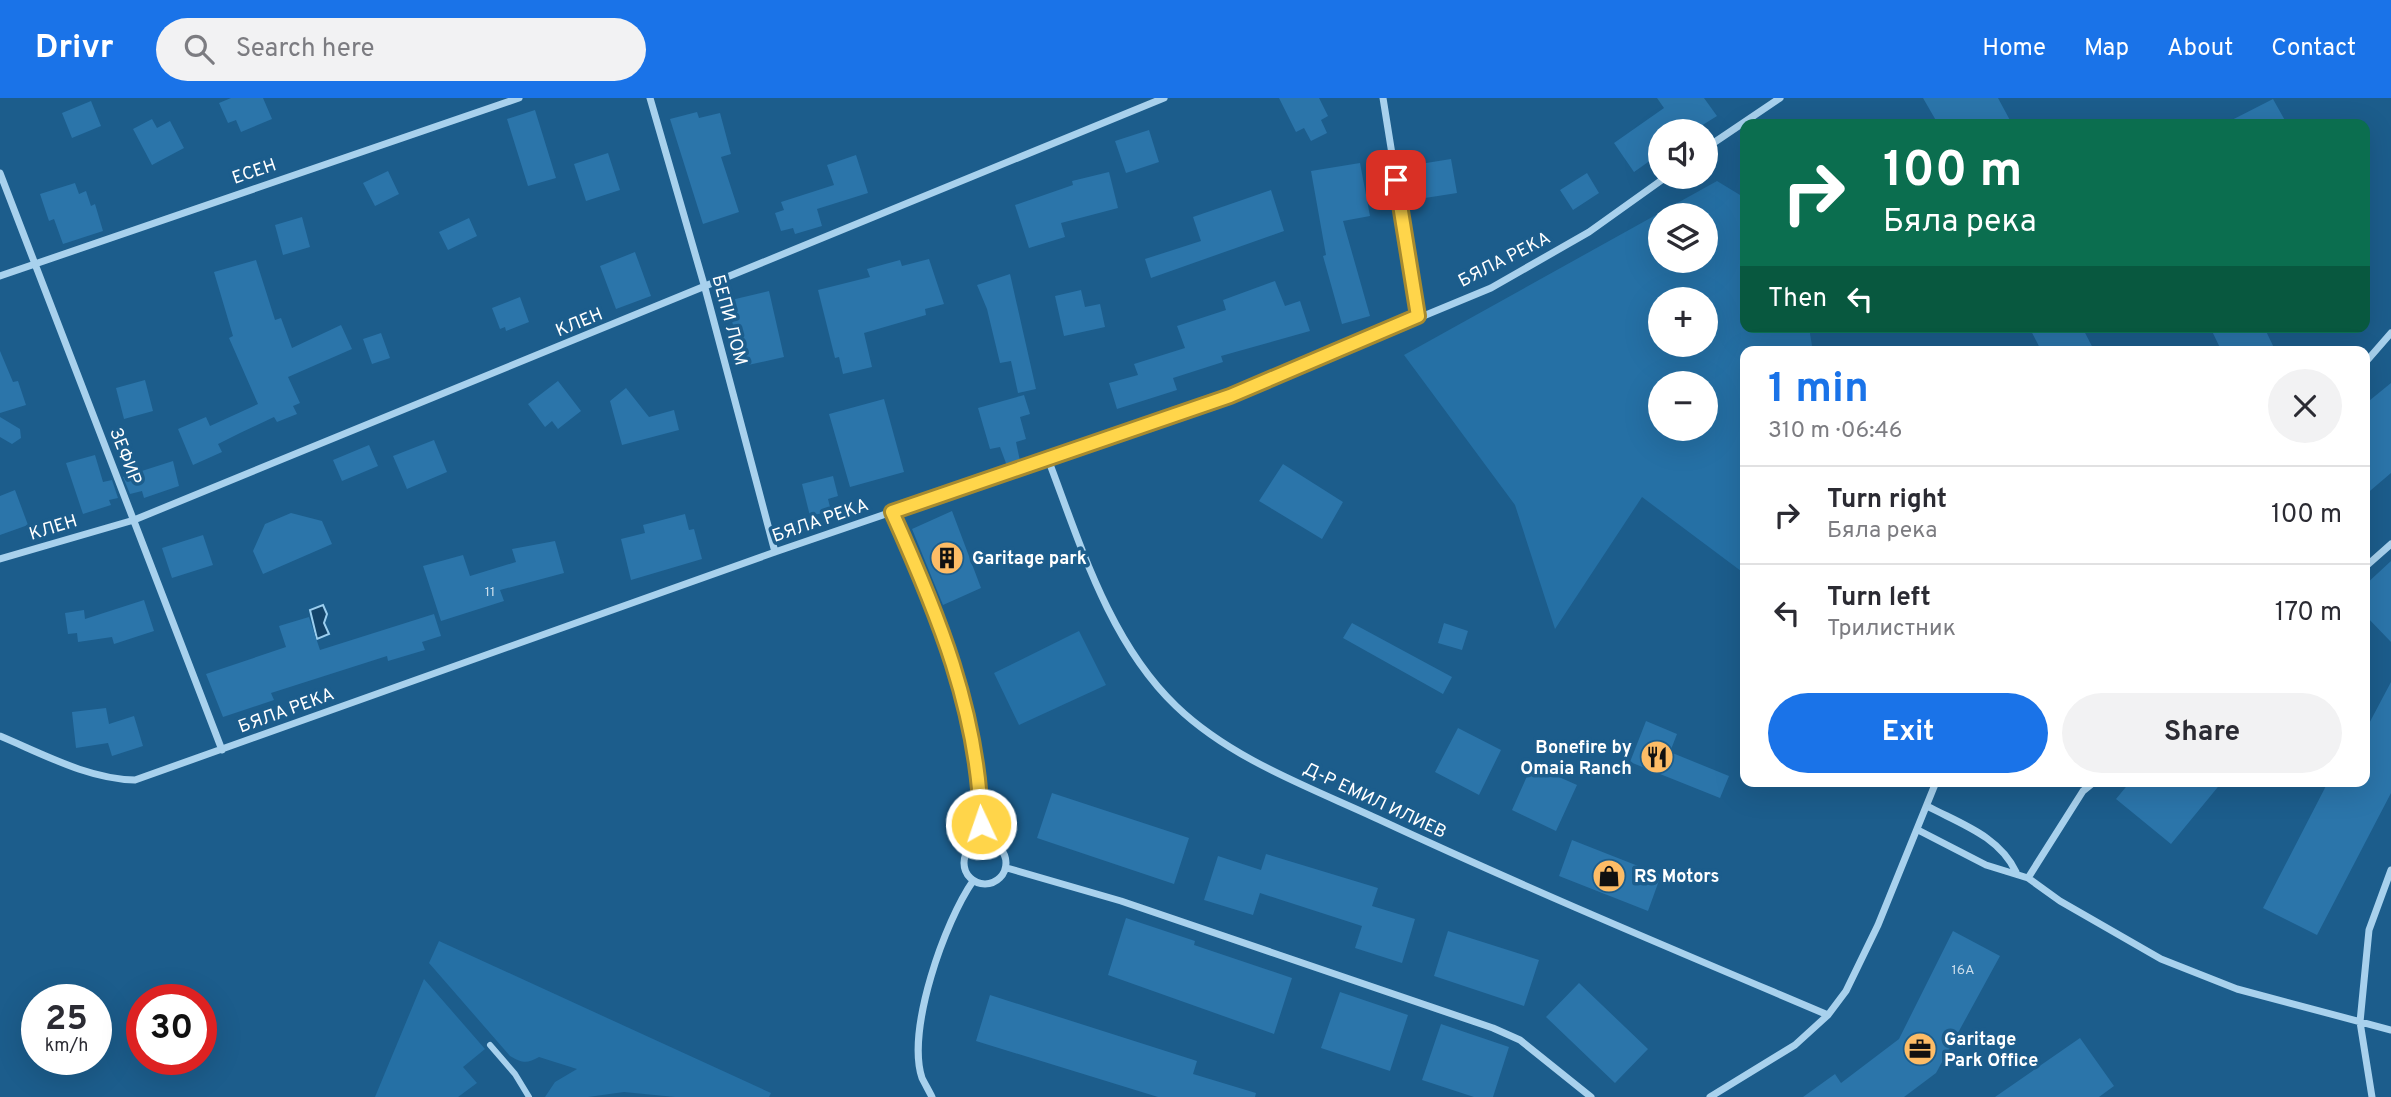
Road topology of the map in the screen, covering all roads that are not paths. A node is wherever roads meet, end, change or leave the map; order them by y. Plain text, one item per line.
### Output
1 (519, 98) edge
2 (650, 98) edge
3 (1164, 98) edge
4 (1382, 98) edge
5 (1780, 98) edge
6 (1749, 119) edge
7 (1740, 125) edge
8 (1718, 140) edge
9 (0, 173) edge
10 (1649, 189) edge
11 (36, 262) junction
12 (0, 276) edge
13 (705, 288) junction
14 (1418, 316) junction
15 (2391, 333) edge
16 (2370, 357) edge
17 (1048, 459) junction
18 (892, 512) junction
19 (134, 520) junction
20 (2391, 544) edge
21 (775, 552) junction
22 (0, 559) edge
23 (2370, 563) edge
24 (0, 736) edge
25 (222, 750) junction
26 (1934, 787) edge
27 (2088, 787) edge
28 (1927, 806) junction
29 (1918, 830) junction
30 (981, 842) junction
31 (1007, 868) junction
32 (2391, 870) edge
33 (2016, 872) junction
34 (2028, 878) junction
35 (973, 881) junction
36 (1828, 1015) junction
37 (2360, 1022) junction
38 (2391, 1030) edge
39 (490, 1045) dead end
40 (529, 1097) edge
41 (932, 1097) edge
42 (1591, 1097) edge
43 (1710, 1097) edge
44 (2372, 1097) edge

1 - 11 street, ЕСЕН
2 - 13 street, БЕПИ ЛОМ
3 - 13 street, КЛЕН
4 - 14 street
5 - 6 street
7 - 8 street
9 - 11 street, ЗЕФИР
10 - 14 street, БЯЛА РЕКА
11 - 12 street, ЕСЕН
11 - 19 street, ЗЕФИР
13 - 19 street, КЛЕН
13 - 21 street, БЕПИ ЛОМ
14 - 17 street, БЯЛА РЕКА
15 - 16 street
17 - 18 street, БЯЛА РЕКА
17 - 36 street, Д-Р ЕМИЛ ИЛИЕВ
18 - 21 street, БЯЛА РЕКА
18 - 30 street
19 - 22 street, КЛЕН
19 - 25 street, ЗЕФИР
20 - 23 street
21 - 25 street, БЯЛА РЕКА
24 - 25 street, БЯЛА РЕКА
26 - 28 street
27 - 34 street
28 - 29 street
28 - 33 street
29 - 33 street
29 - 36 street
30 - 31 street
30 - 35 street
31 - 35 street
31 - 42 street
32 - 37 street
33 - 34 street
34 - 37 street
35 - 41 street
36 - 43 street
37 - 38 street
37 - 44 street
39 - 40 street

